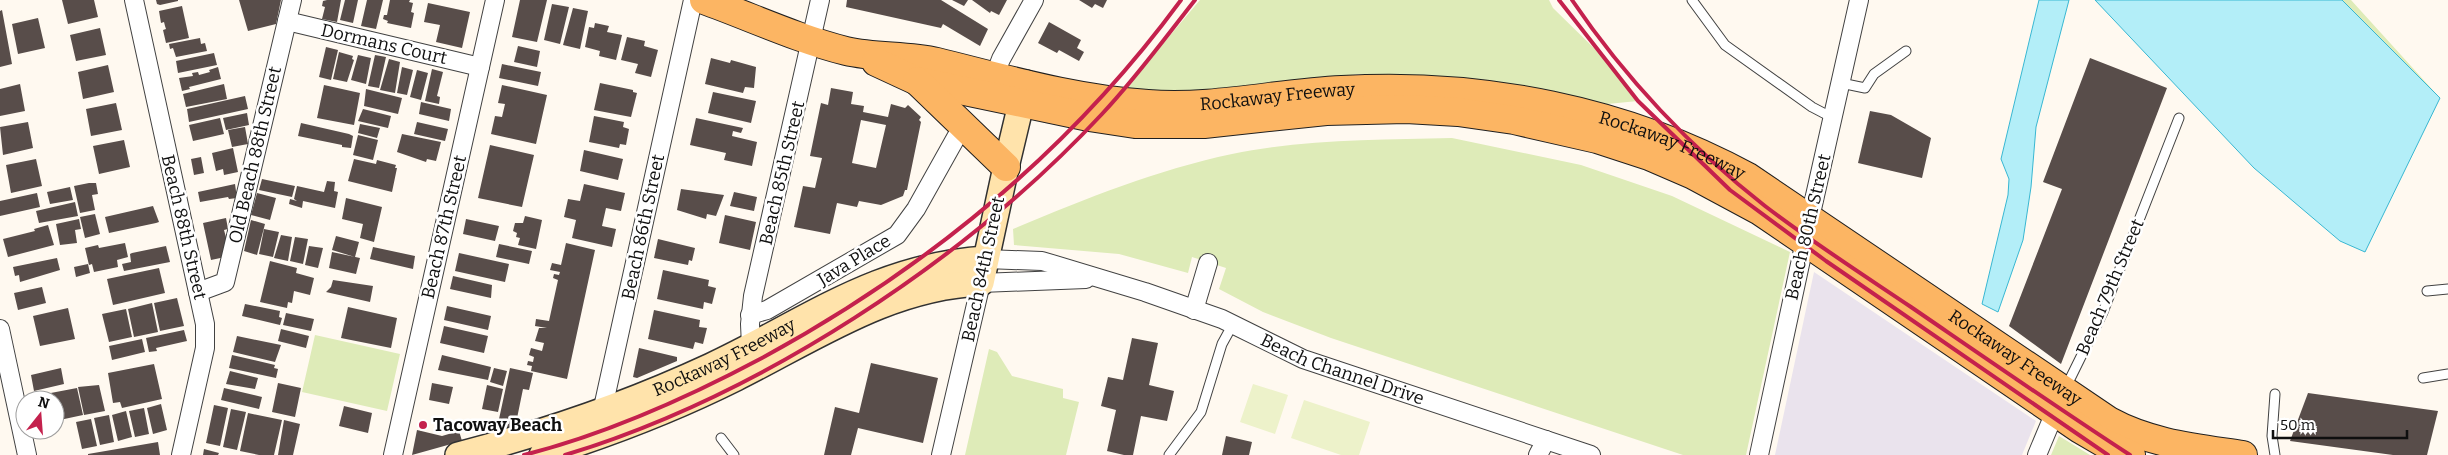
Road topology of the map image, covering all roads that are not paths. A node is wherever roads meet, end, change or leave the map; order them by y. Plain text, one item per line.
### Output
1 (134, 0) edge
2 (292, 0) edge
3 (495, 0) edge
4 (693, 0) edge
5 (704, 0) edge
6 (820, 0) edge
7 (1034, 0) edge
8 (1692, 0) edge
9 (1859, 0) edge
10 (287, 21) junction
11 (811, 40) junction
12 (1906, 51) dead end
13 (856, 53) junction
14 (480, 67) junction
15 (917, 81) junction
16 (1841, 83) junction
17 (991, 86) junction
18 (1024, 93) junction
19 (1833, 118) junction
20 (2179, 118) dead end
21 (963, 125) junction
22 (1006, 167) junction
23 (1807, 230) junction
24 (1208, 263) dead end
25 (984, 271) junction
26 (1097, 279) junction
27 (2448, 289) edge
28 (2427, 291) dead end
29 (198, 292) junction
30 (1194, 310) junction
31 (750, 315) junction
32 (1233, 324) junction
33 (0, 330) edge
34 (753, 357) junction
35 (2448, 374) edge
36 (2423, 378) dead end
37 (2275, 394) dead end
38 (2059, 402) junction
39 (598, 430) edge
40 (721, 438) dead end
41 (1542, 448) edge
42 (27, 455) edge
43 (181, 455) edge
44 (393, 455) edge
45 (458, 455) edge
46 (542, 455) edge
47 (734, 455) edge
48 (941, 455) edge
49 (1169, 455) edge
50 (1591, 455) edge
51 (1759, 455) edge
52 (2037, 455) edge
53 (2132, 455) edge
54 (2243, 455) edge
55 (2275, 455) edge

1 - 29 street, Beach 88th Street
2 - 10 street, Old Beach 88th Street
3 - 14 street, Beach 87th Street
4 - 39 street, Beach 86th Street
5 - 11 main road
6 - 11 street, Beach 85th Street
7 - 17 street
8 - 19 lane
9 - 16 street, Beach 80th Street
10 - 14 street, Dormans Court
10 - 29 street, Old Beach 88th Street
11 - 13 main road
11 - 31 street, Beach 85th Street
12 - 16 lane
13 - 15 main road
13 - 17 main road
14 - 44 street, Beach 87th Street
15 - 17 main road
15 - 21 main road
16 - 19 street, Beach 80th Street
17 - 18 main road
18 - 22 street, Beach 84th Street
18 - 23 main road, Rockaway Freeway
19 - 23 street, Beach 80th Street
20 - 38 lane, Beach 79th Street
21 - 22 main road
21 - 31 street, Java Place
22 - 25 street, Beach 84th Street
23 - 38 main road, Rockaway Freeway
23 - 51 street, Beach 80th Street
24 - 30 street
25 - 26 street, Beach Channel Drive
25 - 26 street, Beach Channel Drive
25 - 34 street, Rockaway Freeway
25 - 48 street, Beach 84th Street
26 - 30 street, Beach Channel Drive
27 - 28 lane
29 - 43 street, Beach 88th Street
30 - 32 street, Beach Channel Drive
31 - 34 street, Beach 85th Street
32 - 41 street, Beach Channel Drive
32 - 49 lane
33 - 42 street
34 - 39 street, Rockaway Freeway
35 - 36 lane
37 - 55 lane
38 - 52 street, Beach 79th Street
38 - 53 main road, Rockaway Freeway
38 - 54 main road, Rockaway Freeway
39 - 45 street, Rockaway Freeway
39 - 46 street, Rockaway Freeway
40 - 47 lane
41 - 50 street, Beach Channel Drive

